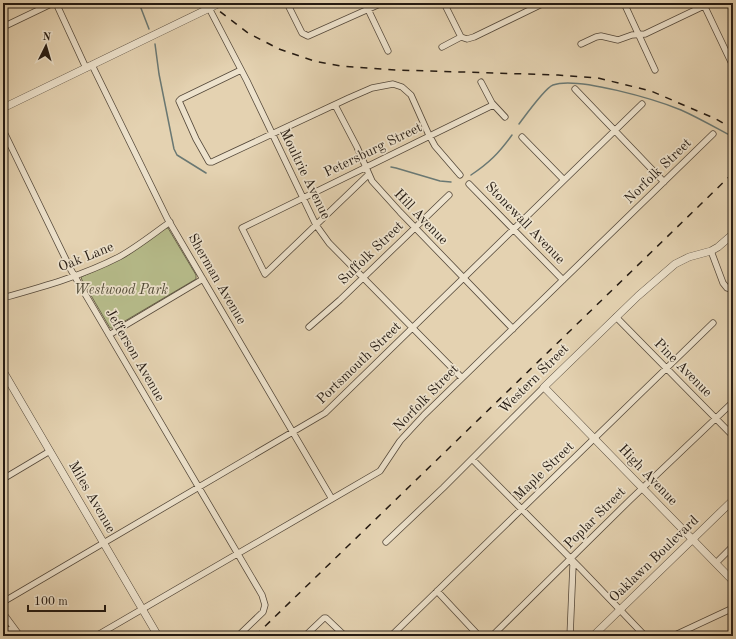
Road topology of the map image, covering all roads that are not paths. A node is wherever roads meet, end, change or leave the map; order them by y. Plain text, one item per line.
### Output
1 (54, 3) edge
2 (220, 3) edge
3 (287, 3) edge
4 (365, 3) edge
5 (382, 3) edge
6 (444, 3) edge
7 (544, 3) edge
8 (624, 3) edge
9 (706, 4) edge
10 (209, 8) junction
11 (368, 9) junction
12 (3, 27) edge
13 (639, 35) junction
14 (461, 36) junction
15 (581, 44) dead end
16 (442, 47) dead end
17 (388, 52) dead end
18 (89, 66) junction
19 (733, 66) edge
20 (241, 70) junction
21 (655, 70) dead end
22 (481, 82) dead end
23 (575, 89) dead end
24 (493, 104) junction
25 (642, 104) dead end
26 (335, 105) junction
27 (3, 108) edge
28 (505, 117) dead end
29 (3, 130) edge
30 (615, 131) junction
31 (272, 134) junction
32 (713, 134) dead end
33 (429, 136) junction
34 (522, 137) dead end
35 (365, 167) junction
36 (368, 175) junction
37 (460, 175) dead end
38 (564, 180) junction
39 (664, 182) junction
40 (469, 184) dead end
41 (448, 195) dead end
42 (302, 198) junction
43 (170, 222) junction
44 (316, 226) junction
45 (415, 227) junction
46 (514, 229) junction
47 (733, 234) edge
48 (711, 252) junction
49 (75, 276) junction
50 (364, 277) junction
51 (464, 278) junction
52 (204, 279) junction
53 (563, 280) junction
54 (733, 290) edge
55 (3, 298) edge
56 (616, 317) junction
57 (713, 323) dead end
58 (309, 326) dead end
59 (412, 328) junction
60 (514, 329) junction
61 (109, 335) junction
62 (665, 368) junction
63 (3, 370) edge
64 (462, 378) junction
65 (544, 387) junction
66 (733, 402) edge
67 (716, 418) junction
68 (293, 432) junction
69 (733, 436) edge
70 (594, 439) junction
71 (50, 451) junction
72 (472, 459) junction
73 (3, 479) edge
74 (199, 488) junction
75 (642, 488) junction
76 (332, 499) junction
77 (733, 500) edge
78 (521, 510) junction
79 (692, 540) junction
80 (386, 542) dead end
81 (104, 543) junction
82 (733, 546) edge
83 (237, 554) junction
84 (571, 559) junction
85 (716, 563) junction
86 (733, 581) edge
87 (437, 591) junction
88 (3, 602) edge
89 (733, 608) edge
90 (142, 609) junction
91 (620, 610) junction
92 (3, 613) edge
93 (12, 627) junction
94 (4, 636) edge
95 (20, 636) edge
96 (96, 636) edge
97 (158, 636) edge
98 (238, 636) edge
99 (305, 636) edge
100 (346, 636) edge
101 (391, 636) edge
102 (479, 636) edge
103 (492, 636) edge
104 (570, 636) edge
105 (593, 636) edge
106 (645, 636) edge
107 (673, 636) edge

1 - 12 street
1 - 18 street, Sherman Avenue
2 - 10 street
3 - 11 street
4 - 11 street
5 - 11 street
6 - 14 street
7 - 14 street
8 - 13 street
9 - 13 street
9 - 19 street
10 - 18 street
10 - 20 street, Moultrie Avenue
11 - 17 street
13 - 15 street
13 - 21 street
14 - 16 street
18 - 27 street
18 - 43 street, Sherman Avenue
20 - 31 street, Moultrie Avenue
20 - 31 street
22 - 24 street
23 - 30 street
24 - 28 street
24 - 33 street, Petersburg Street
25 - 30 street, Portsmouth Street
26 - 31 street
26 - 33 street
26 - 35 street, Hill Avenue
29 - 49 street, Jefferson Avenue
30 - 38 street, Portsmouth Street
30 - 39 street
31 - 42 street, Moultrie Avenue
32 - 39 street, Norfolk Street
33 - 35 street, Petersburg Street
33 - 37 street
34 - 38 street
35 - 36 street, Hill Avenue
35 - 42 street, Petersburg Street
36 - 44 street
36 - 45 street, Hill Avenue
38 - 46 street, Portsmouth Street
39 - 53 street, Norfolk Street
40 - 46 street, Stonewall Avenue
41 - 45 street, Suffolk Street
42 - 44 street, Moultrie Avenue
42 - 44 street, Petersburg Street
43 - 49 street, Oak Lane
43 - 52 street, Sherman Avenue
44 - 50 street, Moultrie Avenue
45 - 50 street, Suffolk Street
45 - 51 street, Hill Avenue
46 - 51 street, Portsmouth Street
46 - 53 street, Stonewall Avenue
47 - 48 street
48 - 54 street
48 - 56 street, Western Street
49 - 55 street, Oak Lane
49 - 61 street, Jefferson Avenue
50 - 58 street, Suffolk Street
50 - 59 street, Moultrie Avenue
51 - 59 street, Portsmouth Street
51 - 60 street, Hill Avenue
52 - 61 street
52 - 68 street, Sherman Avenue
53 - 60 street, Norfolk Street
56 - 62 street, Pine Avenue
56 - 65 street, Western Street
57 - 62 street, Maple Street
59 - 64 street, Moultrie Avenue
59 - 68 street, Portsmouth Street
60 - 64 street, Norfolk Street
61 - 74 street, Jefferson Avenue
62 - 67 street, Pine Avenue
62 - 70 street, Maple Street
63 - 71 street, Miles Avenue
64 - 76 street, Norfolk Street
65 - 70 street, High Avenue
65 - 72 street, Western Street
66 - 67 street, Poplar Street
67 - 69 street, Pine Avenue
67 - 75 street, Poplar Street
68 - 74 street, Portsmouth Street
68 - 76 street, Sherman Avenue
70 - 75 street, High Avenue
70 - 78 street, Maple Street
71 - 73 street
71 - 81 street, Miles Avenue
72 - 78 street
72 - 80 street, Western Street
74 - 81 street, Portsmouth Street
74 - 83 street, Jefferson Avenue
75 - 79 street, High Avenue
75 - 84 street, Poplar Street
76 - 83 street, Norfolk Street
77 - 79 street, Oaklawn Boulevard
78 - 84 street
78 - 87 street, Maple Street
79 - 85 street, High Avenue
79 - 91 street, Oaklawn Boulevard
81 - 88 street, Portsmouth Street
81 - 90 street, Miles Avenue
82 - 85 street
83 - 90 street, Norfolk Street
83 - 98 street, Jefferson Avenue
84 - 91 street
84 - 103 street, Poplar Street
84 - 104 street
85 - 86 street, High Avenue
87 - 101 street, Maple Street
87 - 102 street
89 - 107 street
90 - 96 street, Norfolk Street
90 - 97 street, Miles Avenue
91 - 105 street, Oaklawn Boulevard
91 - 106 street
92 - 93 street
93 - 94 street
93 - 95 street
99 - 100 street

